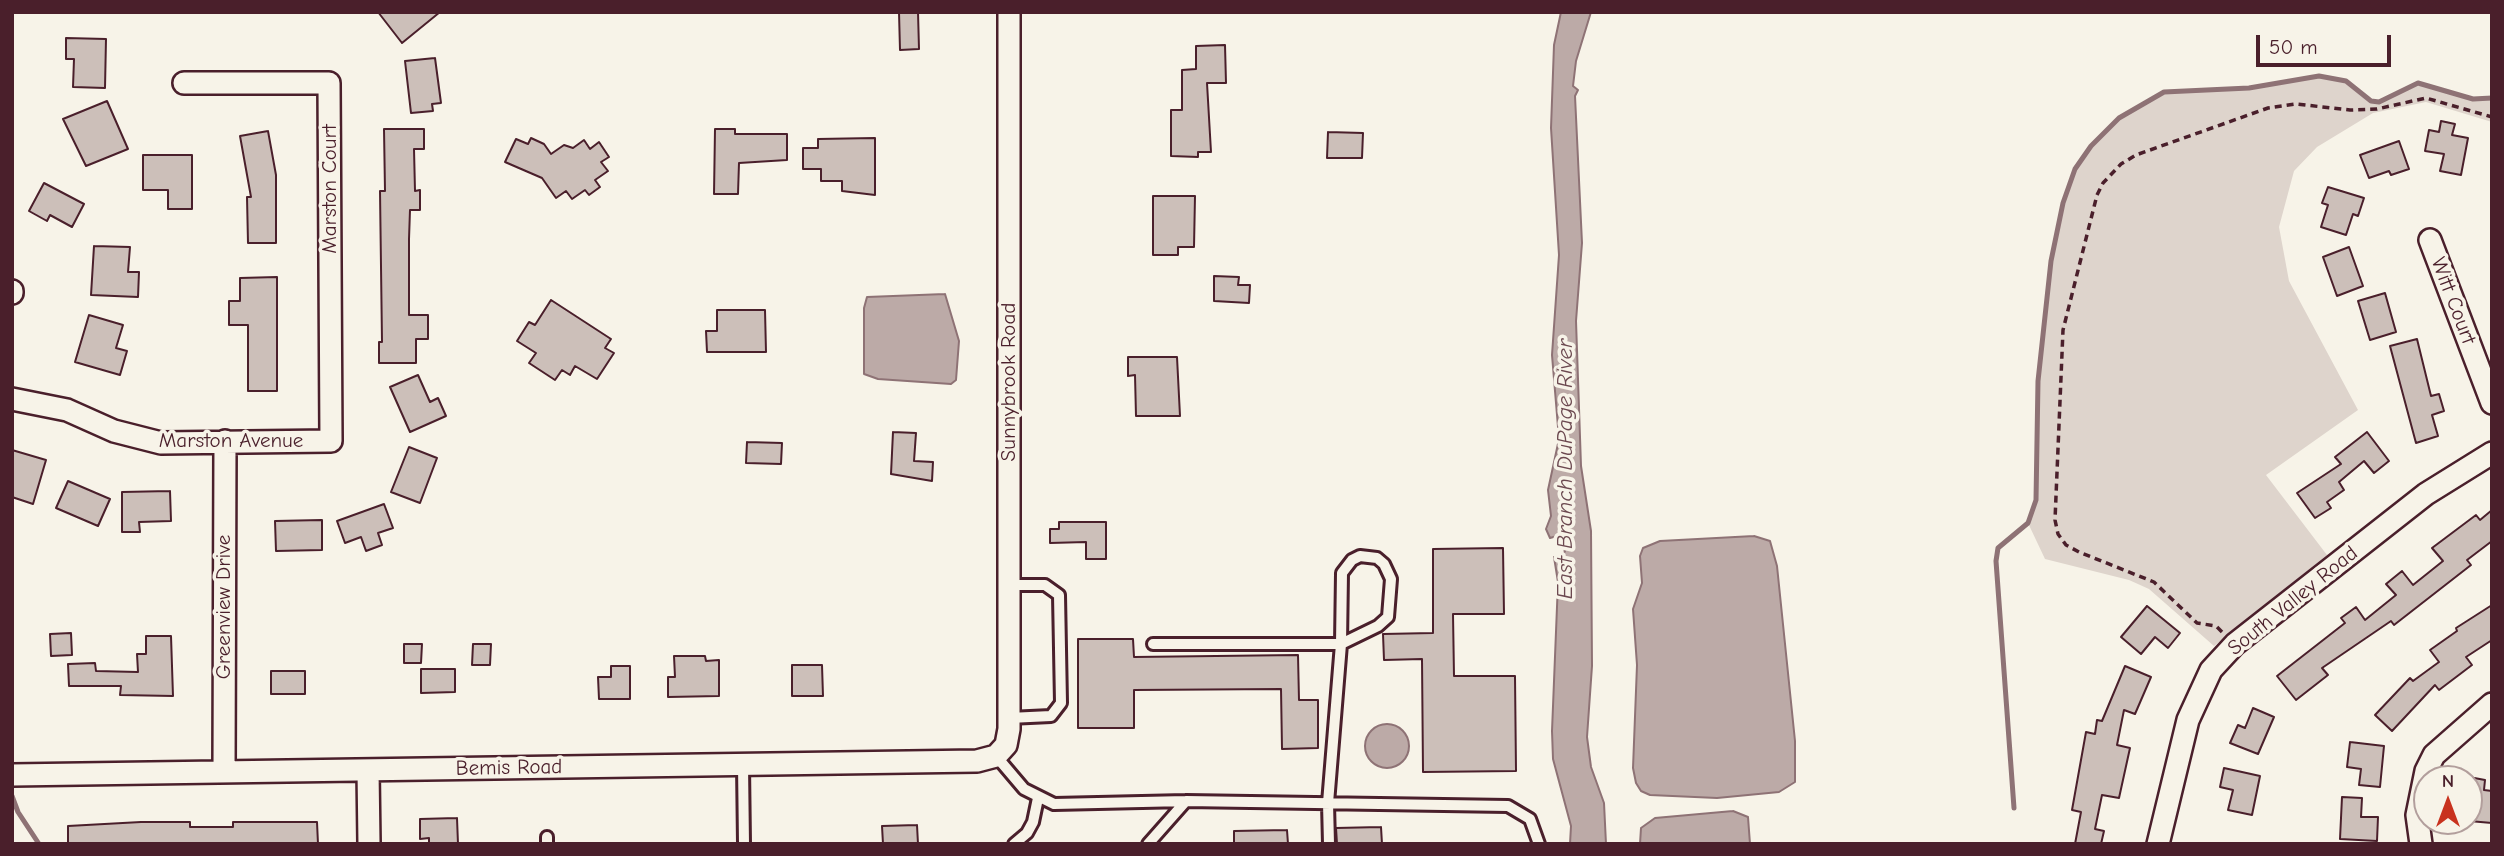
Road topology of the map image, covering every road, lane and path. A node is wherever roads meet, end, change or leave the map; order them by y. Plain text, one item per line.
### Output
1 (1009, 12) edge
2 (184, 83) dead end
3 (2492, 117) edge
4 (2430, 240) dead end
5 (12, 399) edge
6 (2492, 402) edge
7 (225, 441) junction
8 (331, 441) joint
9 (2492, 453) edge
10 (1009, 586) junction
11 (1153, 644) dead end
12 (1341, 644) junction
13 (2235, 644) junction
14 (2492, 704) edge
15 (1009, 718) junction
16 (999, 752) junction
17 (743, 765) junction
18 (368, 770) junction
19 (224, 772) junction
20 (12, 775) edge
21 (1038, 798) junction
22 (1186, 801) junction
23 (1328, 803) junction
24 (369, 844) edge
25 (744, 844) edge
26 (1014, 844) edge
27 (1148, 844) edge
28 (1329, 844) edge
29 (1539, 844) edge
30 (2158, 844) edge
31 (2421, 844) edge

1 - 10 street, Sunnybrook Road
2 - 8 street, Marston Court
3 - 13 path
4 - 6 street, Witt Court
5 - 7 street, Marston Avenue
7 - 8 street, Marston Avenue
7 - 19 street, Greenview Drive
9 - 13 street, South Valley Road
10 - 15 street, Sunnybrook Road
10 - 15 lane
11 - 12 lane
12 - 12 lane
12 - 23 lane
13 - 30 street, South Valley Road
14 - 31 street
15 - 16 street, Sunnybrook Road
16 - 17 street, Bemis Road
16 - 21 lane
17 - 18 street, Bemis Road
17 - 25 lane
18 - 19 street, Bemis Road
18 - 24 street
19 - 20 street, Bemis Road
21 - 22 lane
21 - 26 lane
22 - 23 lane
22 - 27 lane
23 - 28 lane
23 - 29 lane

